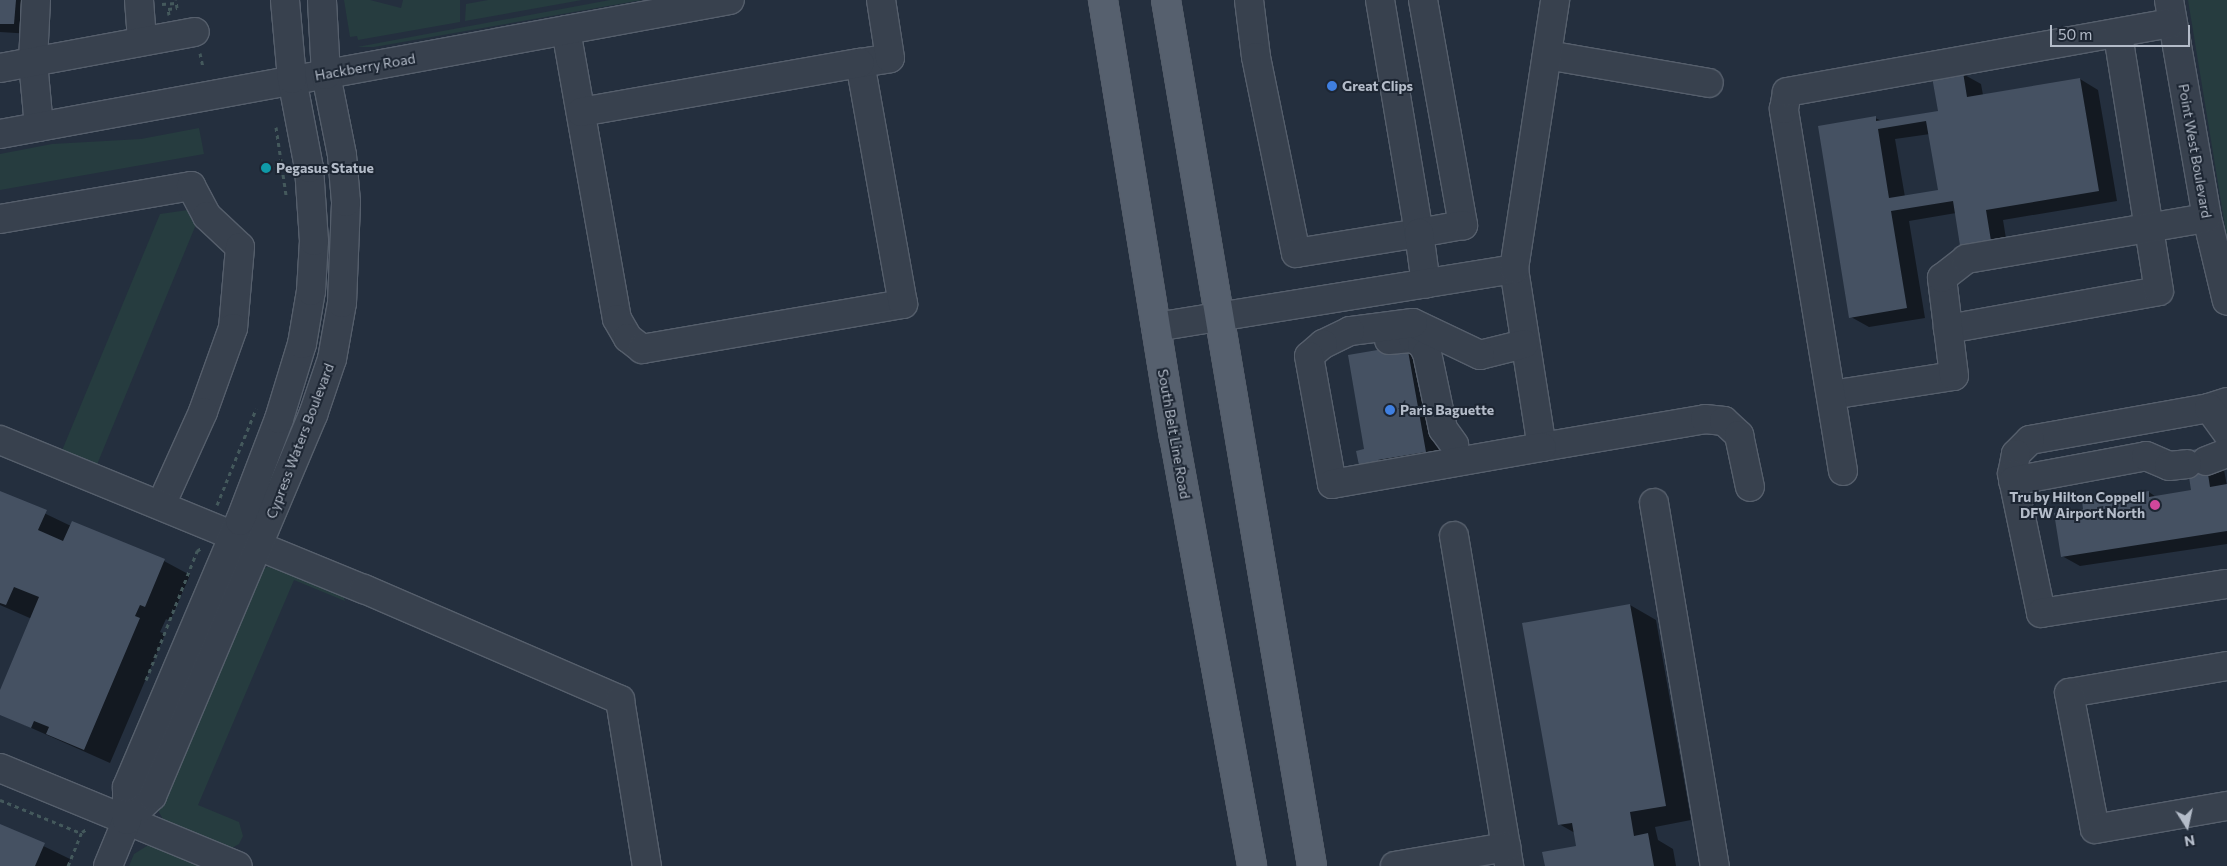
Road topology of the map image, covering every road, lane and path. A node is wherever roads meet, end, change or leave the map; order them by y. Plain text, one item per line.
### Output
1 (36, 0) edge
2 (139, 0) edge
3 (285, 0) edge
4 (322, 0) edge
5 (729, 0) edge
6 (881, 0) edge
7 (1103, 0) edge
8 (1166, 0) edge
9 (1249, 0) edge
10 (1380, 0) edge
11 (1423, 0) edge
12 (1555, 0) edge
13 (2170, 12) edge
14 (566, 30) junction
15 (195, 32) dead end
16 (2118, 34) junction
17 (142, 40) junction
18 (1547, 55) junction
19 (33, 62) junction
20 (860, 63) junction
21 (0, 68) edge
22 (326, 75) junction
23 (292, 80) junction
24 (1710, 83) dead end
25 (1439, 94) junction
26 (1396, 101) junction
27 (580, 112) junction
28 (276, 126) dead end
29 (39, 127) junction
30 (0, 134) edge
31 (286, 199) dead end
32 (2207, 218) junction
33 (0, 219) edge
34 (2149, 227) junction
35 (1419, 233) junction
36 (1514, 269) junction
37 (1426, 284) junction
38 (2227, 301) edge
39 (1220, 317) junction
40 (1156, 327) junction
41 (1948, 329) junction
42 (1433, 330) junction
43 (1524, 344) junction
44 (1311, 364) junction
45 (1832, 395) junction
46 (258, 403) dead end
47 (2218, 405) edge
48 (2227, 433) edge
49 (0, 440) edge
50 (1542, 446) junction
51 (1455, 453) junction
52 (2207, 460) edge
53 (1843, 471) dead end
54 (2013, 481) junction
55 (1750, 487) dead end
56 (1654, 503) dead end
57 (161, 505) junction
58 (220, 513) dead end
59 (1454, 536) dead end
60 (233, 537) junction
61 (207, 544) dead end
62 (258, 547) junction
63 (2227, 584) edge
64 (2227, 666) edge
65 (142, 690) dead end
66 (0, 768) edge
67 (0, 800) edge
68 (2227, 806) edge
69 (127, 820) junction
70 (95, 825) dead end
71 (81, 833) junction
72 (1508, 857) edge
73 (68, 866) edge
74 (108, 866) edge
75 (238, 866) edge
76 (647, 866) edge
77 (1252, 866) edge
78 (1312, 866) edge
79 (1396, 866) edge
80 (1714, 866) edge

1 - 19 street
2 - 17 street
3 - 23 street, Cypress Waters Boulevard
4 - 22 street, Cypress Waters Boulevard
5 - 14 street, Hackberry Road
6 - 20 street
7 - 40 main road, South Belt Line Road
8 - 39 main road
9 - 35 street
10 - 26 street
11 - 25 street
12 - 18 street
13 - 16 street
13 - 32 street, Point West Boulevard
14 - 22 street, Hackberry Road
14 - 27 street
15 - 17 street
16 - 34 street
16 - 45 street
17 - 19 street
18 - 24 street
18 - 36 street
19 - 21 street
19 - 29 street
20 - 27 street
20 - 27 street
22 - 23 street, Hackberry Road
22 - 62 street, Cypress Waters Boulevard
23 - 29 street, Hackberry Road
23 - 60 street, Cypress Waters Boulevard
25 - 26 street
25 - 35 street
26 - 35 street
28 - 31 path
29 - 30 street, Hackberry Road
32 - 34 street
32 - 38 street, Point West Boulevard
33 - 57 street
34 - 41 street
34 - 41 street
35 - 37 street
36 - 37 street
36 - 43 street
37 - 39 street
39 - 40 street
39 - 78 main road
40 - 77 main road, South Belt Line Road
41 - 45 street
42 - 43 street
42 - 44 street
42 - 51 street
43 - 50 street
44 - 51 street
44 - 51 street
45 - 53 street
46 - 58 path
47 - 48 street
47 - 54 street
49 - 57 street
50 - 51 street
50 - 55 street
52 - 54 street
54 - 63 street
56 - 80 street
57 - 60 street
59 - 72 street
60 - 62 street
60 - 69 street, Cypress Waters Boulevard
61 - 65 path
62 - 69 street, Cypress Waters Boulevard
62 - 76 street
64 - 68 street
66 - 69 street
67 - 71 path
69 - 74 street, Cypress Waters Boulevard
69 - 75 street
70 - 71 path
71 - 73 path
72 - 79 street

